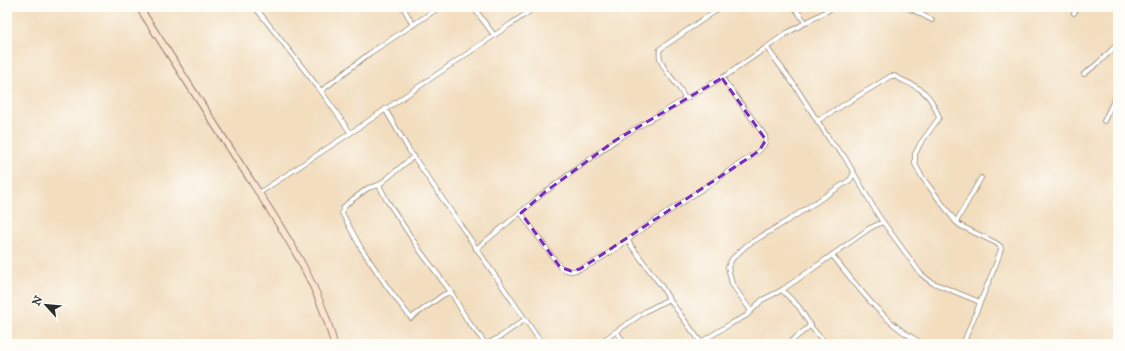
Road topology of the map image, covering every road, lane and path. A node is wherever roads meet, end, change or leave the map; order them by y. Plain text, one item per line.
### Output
1 (139, 7) edge
2 (254, 7) edge
3 (403, 7) edge
4 (440, 7) edge
5 (473, 7) edge
6 (536, 7) edge
7 (722, 7) edge
8 (794, 7) edge
9 (834, 7) edge
10 (905, 7) edge
11 (1078, 7) edge
12 (1074, 13) dead end
13 (932, 20) dead end
14 (806, 23) junction
15 (413, 25) junction
16 (494, 35) junction
17 (1118, 45) edge
18 (767, 48) junction
19 (1084, 74) dead end
20 (722, 78) junction
21 (321, 91) junction
22 (1118, 92) edge
23 (685, 99) junction
24 (385, 109) junction
25 (817, 120) junction
26 (1104, 121) dead end
27 (350, 132) junction
28 (414, 156) junction
29 (854, 173) junction
30 (981, 178) dead end
31 (379, 185) junction
32 (259, 193) junction
33 (521, 213) junction
34 (883, 222) junction
35 (956, 222) junction
36 (628, 240) junction
37 (476, 249) junction
38 (832, 255) junction
39 (782, 290) junction
40 (451, 292) junction
41 (669, 299) junction
42 (980, 302) junction
43 (751, 311) junction
44 (524, 320) junction
45 (811, 325) junction
46 (617, 332) junction
47 (702, 343) edge
48 (334, 344) edge
49 (487, 344) edge
50 (542, 344) edge
51 (598, 344) edge
52 (625, 344) edge
53 (788, 344) edge
54 (826, 344) edge
55 (924, 344) edge
56 (963, 344) edge

1 - 32 main road
2 - 21 street
3 - 15 street
4 - 15 street
5 - 16 street
6 - 16 street
7 - 23 street
8 - 14 street
9 - 14 street
10 - 13 street
11 - 12 street
14 - 18 street
15 - 21 street
16 - 24 street
17 - 19 street
18 - 20 street
18 - 25 street
20 - 23 street
20 - 36 street
21 - 27 street
22 - 26 street
23 - 33 street
24 - 27 street
24 - 28 street
25 - 29 street
25 - 35 street
27 - 32 street
28 - 31 street
28 - 37 street
29 - 34 street
29 - 43 street
30 - 35 street
31 - 40 street
31 - 40 street
32 - 48 main road
33 - 36 street
33 - 37 street
34 - 38 street
34 - 42 street
35 - 42 street
36 - 41 street
37 - 44 street
38 - 39 street
38 - 55 street
39 - 43 street
39 - 45 street
40 - 49 street
41 - 46 street
41 - 47 street
42 - 56 street
43 - 47 street
44 - 49 street
44 - 50 street
45 - 53 street
45 - 54 street
46 - 51 street
46 - 52 street

